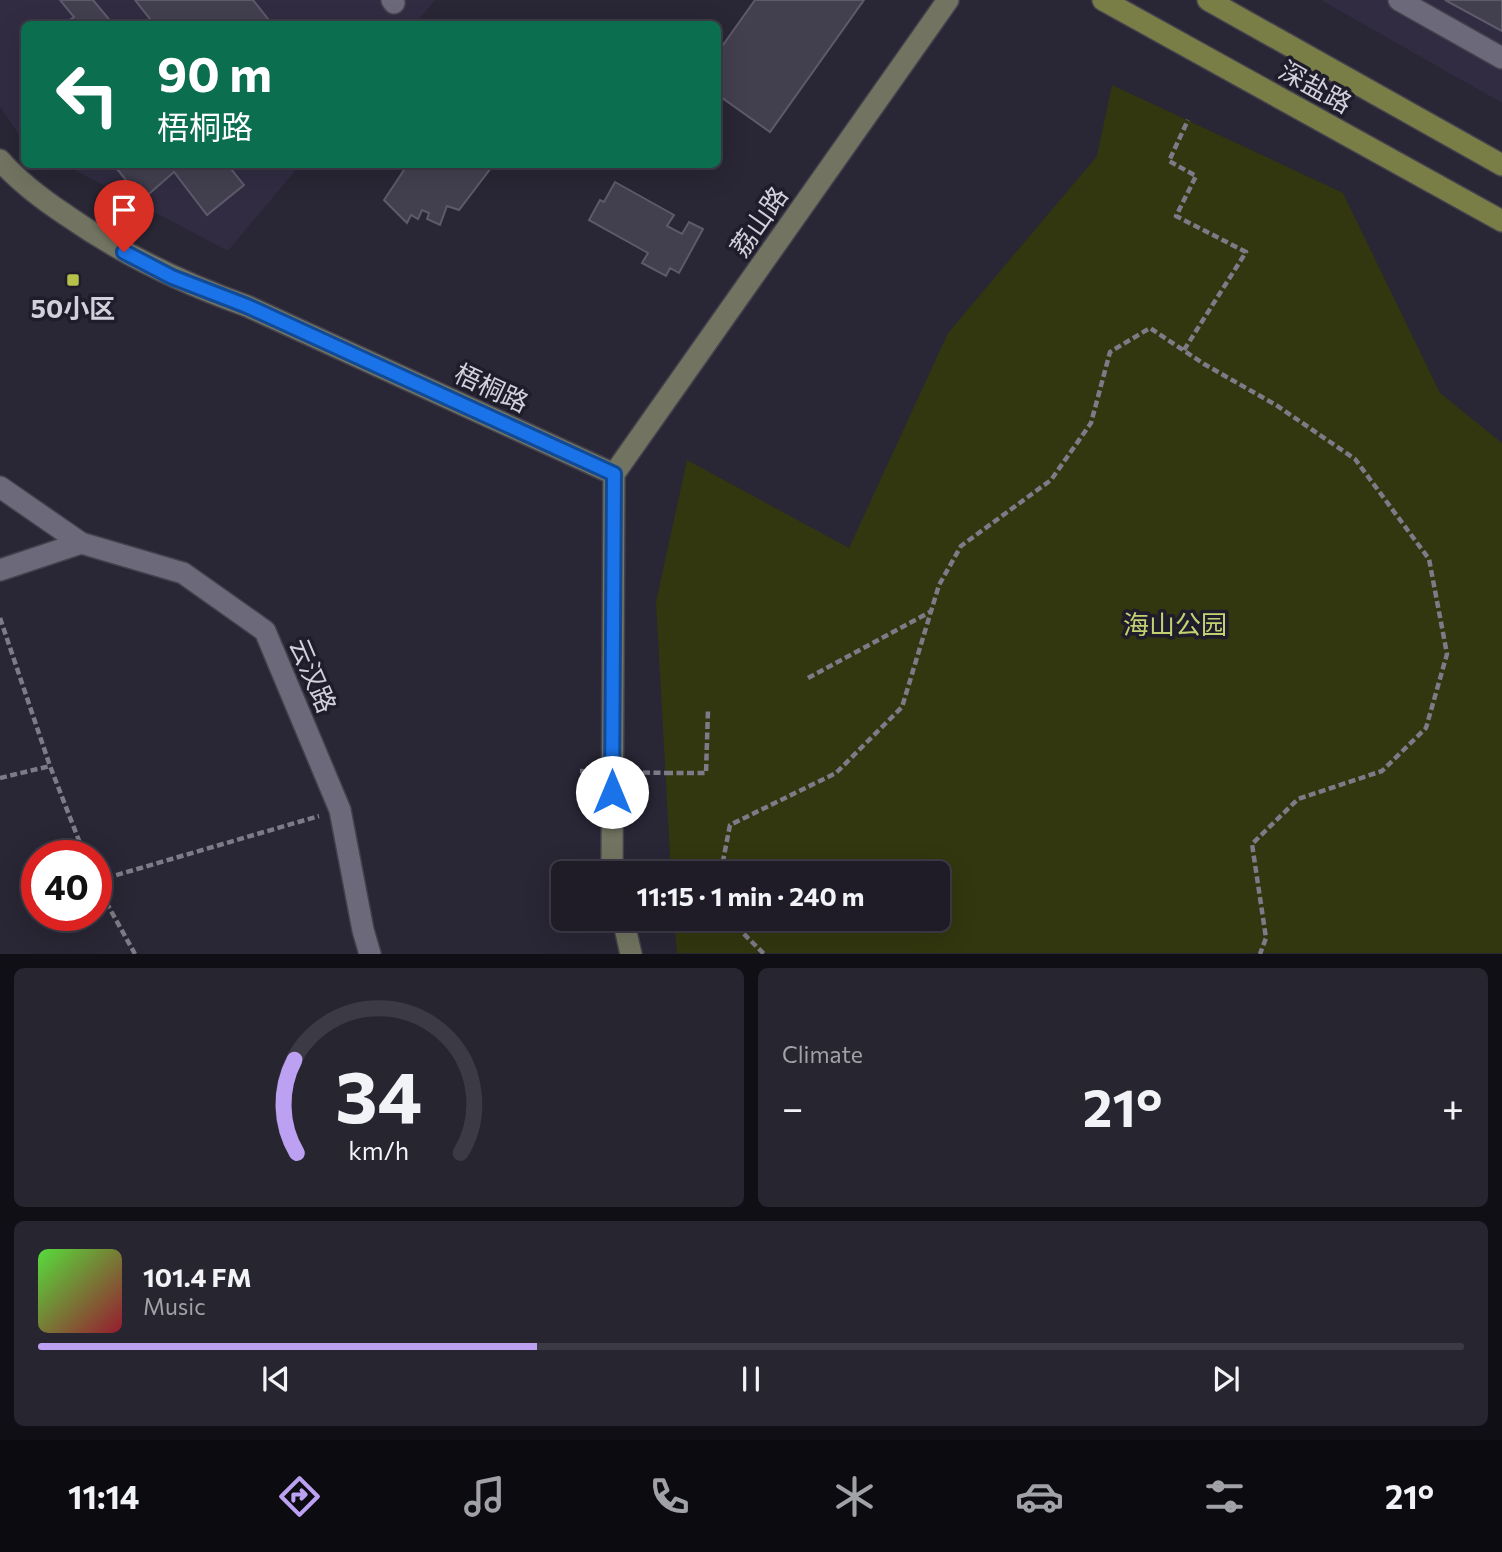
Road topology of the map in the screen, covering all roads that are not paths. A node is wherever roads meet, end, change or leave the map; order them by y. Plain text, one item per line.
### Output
1 (948, 0) edge
2 (1103, 0) edge
3 (1209, 0) edge
4 (1399, 0) edge
5 (1502, 58) edge
6 (1502, 165) edge
7 (2, 167) edge
8 (1502, 221) edge
9 (614, 474) junction
10 (0, 487) edge
11 (81, 543) junction
12 (0, 570) edge
13 (612, 861) edge
14 (363, 930) junction
15 (625, 931) edge
16 (353, 954) edge
17 (370, 954) edge
18 (631, 954) edge

1 - 9 street, 荔山路
2 - 8 main road, 深盐路
3 - 6 main road, 深盐路
4 - 5 street
7 - 9 street, 梧桐路
9 - 13 street
10 - 11 street, 云汉路
11 - 12 street
11 - 14 street, 云汉路
14 - 16 street
14 - 17 street, 云汉路
15 - 18 street

